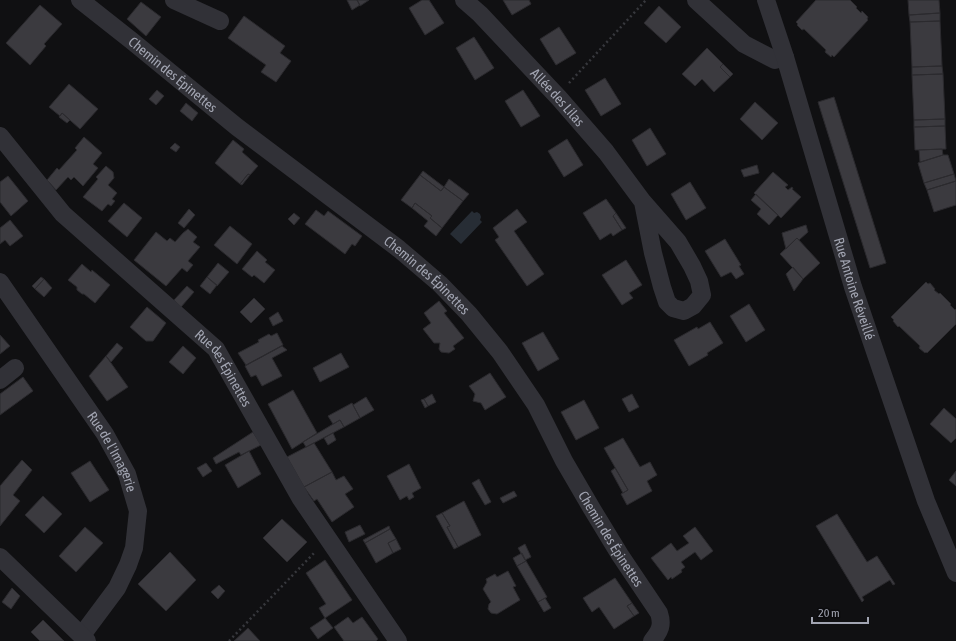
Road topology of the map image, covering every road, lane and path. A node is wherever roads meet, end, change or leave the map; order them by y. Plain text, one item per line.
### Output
1 (80, 0) edge
2 (174, 0) edge
3 (464, 0) edge
4 (646, 0) edge
5 (696, 0) edge
6 (766, 0) edge
7 (220, 21) dead end
8 (785, 57) junction
9 (557, 96) junction
10 (0, 136) edge
11 (643, 202) junction
12 (0, 282) edge
13 (15, 368) dead end
14 (0, 380) edge
15 (328, 538) junction
16 (0, 557) edge
17 (956, 573) edge
18 (84, 638) edge
19 (228, 641) edge
20 (398, 641) edge
21 (652, 641) edge

1 - 21 street, Chemin des Épinettes
2 - 7 street
3 - 9 street, Allée des Lilas
4 - 9 path
5 - 8 street
6 - 8 street, Rue Antoine Réveillé
8 - 17 street, Rue Antoine Réveillé
9 - 11 street, Allée des Lilas
10 - 15 street, Rue des Épinettes
11 - 11 street, Allée des Lilas
12 - 18 street, Rue de l'Imagerie
13 - 14 street
15 - 19 path
15 - 20 street, Rue des Épinettes
16 - 18 street

